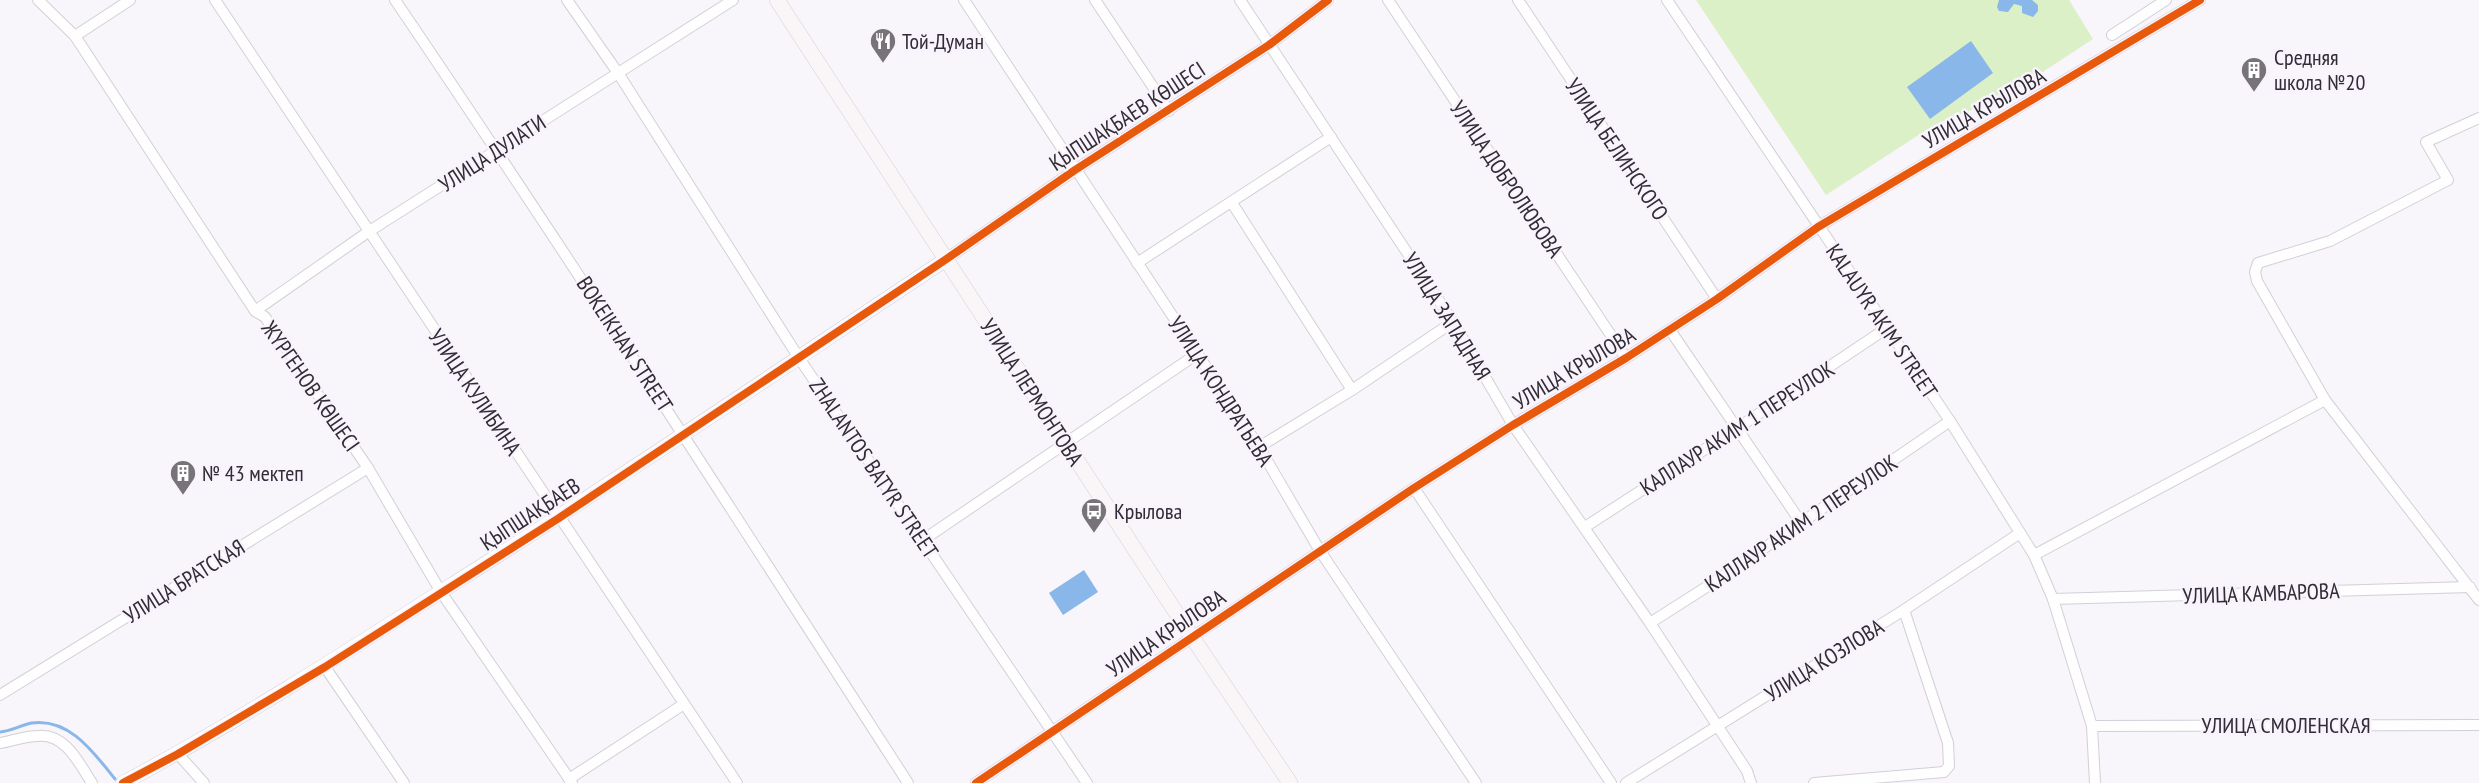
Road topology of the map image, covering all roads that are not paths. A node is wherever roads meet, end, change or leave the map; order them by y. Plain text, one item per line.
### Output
1 (38, 0) edge
2 (130, 0) edge
3 (215, 0) edge
4 (395, 0) edge
5 (567, 0) edge
6 (733, 0) edge
7 (777, 0) edge
8 (964, 0) edge
9 (1095, 0) edge
10 (1240, 0) edge
11 (1328, 0) edge
12 (1388, 0) edge
13 (1518, 0) edge
14 (1667, 0) edge
15 (2166, 0) edge
16 (2200, 0) edge
17 (2112, 35) dead end
18 (75, 36) junction
19 (1269, 45) junction
20 (618, 73) junction
21 (1169, 111) junction
22 (2479, 118) edge
23 (1331, 137) junction
24 (497, 150) junction
25 (1075, 170) junction
26 (1232, 203) junction
27 (1818, 227) junction
28 (368, 232) junction
29 (945, 260) junction
30 (1137, 263) junction
31 (1717, 299) junction
32 (255, 311) junction
33 (1453, 322) junction
34 (1887, 328) junction
35 (1670, 330) junction
36 (1197, 354) junction
37 (799, 358) junction
38 (1626, 358) junction
39 (1352, 390) junction
40 (2325, 400) junction
41 (1950, 421) junction
42 (1513, 425) junction
43 (1736, 429) junction
44 (684, 435) junction
45 (1065, 443) junction
46 (1259, 447) junction
47 (368, 468) junction
48 (1414, 488) junction
49 (559, 518) junction
50 (1802, 524) junction
51 (1585, 526) junction
52 (2020, 533) junction
53 (923, 540) junction
54 (1320, 551) junction
55 (2034, 555) junction
56 (2470, 587) junction
57 (441, 592) junction
58 (2053, 599) junction
59 (2479, 600) edge
60 (1904, 610) junction
61 (1650, 623) junction
62 (1192, 637) junction
63 (325, 667) junction
64 (0, 695) edge
65 (684, 704) junction
66 (2479, 725) edge
67 (1717, 726) junction
68 (2092, 726) junction
69 (1052, 732) junction
70 (0, 743) edge
71 (178, 754) junction
72 (571, 781) edge
73 (92, 783) edge
74 (123, 783) edge
75 (204, 783) edge
76 (404, 783) edge
77 (736, 783) edge
78 (908, 783) edge
79 (976, 783) edge
80 (1087, 783) edge
81 (1290, 783) edge
82 (1476, 783) edge
83 (1611, 783) edge
84 (1626, 783) edge
85 (1751, 783) edge
86 (1814, 783) edge
87 (2095, 783) edge

1 - 18 street, ЖҮРГЕНОВ КӨШЕСІ
2 - 18 street
3 - 28 street, УЛИЦА КУЛИБИНА
4 - 24 street, BOKEIKHAN STREET
5 - 20 street, ZHALANTOS BATYR STREET
6 - 20 street, УЛИЦА ДУЛАТИ
7 - 29 main road, УЛИЦА ЛЕРМОНТОВА
8 - 25 street, УЛИЦА КОНДРАТЬЕВА
9 - 21 street
10 - 19 street, УЛИЦА ЗАПАДНАЯ
11 - 19 street, ҚЫПШАҚБАЕВ КӨШЕСІ
12 - 38 street, УЛИЦА ДОБРОЛЮБОВА
13 - 31 street, УЛИЦА БЕЛИНСКОГО
14 - 27 street, KALAUYR AKIM STREET
15 - 17 street
16 - 27 street, УЛИЦА КРЫЛОВА
18 - 32 street, ЖҮРГЕНОВ КӨШЕСІ
19 - 21 street, ҚЫПШАҚБАЕВ КӨШЕСІ
19 - 23 street, УЛИЦА ЗАПАДНАЯ
20 - 24 street, УЛИЦА ДУЛАТИ
20 - 37 street, ZHALANTOS BATYR STREET
21 - 25 street, ҚЫПШАҚБАЕВ КӨШЕСІ
22 - 40 street
23 - 26 street
23 - 33 street, УЛИЦА ЗАПАДНАЯ
24 - 28 street, УЛИЦА ДУЛАТИ
24 - 44 street, BOKEIKHAN STREET
25 - 29 street, ҚЫПШАҚБАЕВ КӨШЕСІ
25 - 30 street, УЛИЦА КОНДРАТЬЕВА
26 - 30 street
26 - 39 street
27 - 31 street, УЛИЦА КРЫЛОВА
27 - 34 street, KALAUYR AKIM STREET
28 - 32 street, УЛИЦА ДУЛАТИ
28 - 49 street, УЛИЦА КУЛИБИНА
29 - 37 street, ҚЫПШАҚБАЕВ
29 - 45 main road, УЛИЦА ЛЕРМОНТОВА
30 - 36 street, УЛИЦА КОНДРАТЬЕВА
31 - 35 street, УЛИЦА КРЫЛОВА
32 - 47 street, ЖҮРГЕНОВ КӨШЕСІ
33 - 39 street
33 - 42 street, УЛИЦА ЗАПАДНАЯ
34 - 41 street, KALAUYR AKIM STREET
34 - 43 street, КАЛЛАУР АКИМ 1 ПЕРЕУЛОК
35 - 38 street, УЛИЦА КРЫЛОВА
35 - 43 street
36 - 45 street
36 - 46 street, УЛИЦА КОНДРАТЬЕВА
37 - 44 street, ҚЫПШАҚБАЕВ
37 - 53 street, ZHALANTOS BATYR STREET
38 - 42 street, УЛИЦА КРЫЛОВА
39 - 46 street
40 - 55 street
40 - 56 street
41 - 50 street, КАЛЛАУР АКИМ 2 ПЕРЕУЛОК
41 - 52 street, KALAUYR AKIM STREET
42 - 48 street, УЛИЦА КРЫЛОВА
42 - 51 street, УЛИЦА ЗАПАДНАЯ
43 - 50 street
43 - 51 street, КАЛЛАУР АКИМ 1 ПЕРЕУЛОК
44 - 49 street, ҚЫПШАҚБАЕВ
44 - 78 street, BOKEIKHAN STREET
45 - 53 street
45 - 62 main road, УЛИЦА ЛЕРМОНТОВА
46 - 54 street, УЛИЦА КОНДРАТЬЕВА
47 - 57 street, ЖҮРГЕНОВ КӨШЕСІ
47 - 64 street, УЛИЦА БРАТСКАЯ
48 - 54 street, УЛИЦА КРЫЛОВА
48 - 83 street
49 - 57 street, ҚЫПШАҚБАЕВ
49 - 65 street, УЛИЦА КУЛИБИНА
50 - 61 street, КАЛЛАУР АКИМ 2 ПЕРЕУЛОК
51 - 61 street, УЛИЦА ЗАПАДНАЯ
52 - 55 street, KALAUYR AKIM STREET
52 - 60 street, УЛИЦА КОЗЛОВА
53 - 69 street, ZHALANTOS BATYR STREET
54 - 62 street, УЛИЦА КРЫЛОВА
54 - 82 street, УЛИЦА КОНДРАТЬЕВА
55 - 58 street, KALAUYR AKIM STREET
56 - 58 street, УЛИЦА КАМБАРОВА
56 - 59 street
57 - 63 street, ҚЫПШАҚБАЕВ
57 - 72 street, ЖҮРГЕНОВ КӨШЕСІ
58 - 68 street, KALAUYR AKIM STREET
60 - 67 street, УЛИЦА КОЗЛОВА
60 - 86 street
61 - 67 street, УЛИЦА ЗАПАДНАЯ
62 - 69 street, УЛИЦА КРЫЛОВА
62 - 81 main road, УЛИЦА ЛЕРМОНТОВА
63 - 71 street, ҚЫПШАҚБАЕВ
63 - 76 street
65 - 72 street
65 - 77 street, УЛИЦА КУЛИБИНА
66 - 68 street, УЛИЦА СМОЛЕНСКАЯ
67 - 84 street, УЛИЦА КОЗЛОВА
67 - 85 street, УЛИЦА ЗАПАДНАЯ
68 - 87 street, KALAUYR AKIM STREET
69 - 79 street, УЛИЦА КРЫЛОВА
69 - 80 street, ZHALANTOS BATYR STREET
70 - 73 street
71 - 74 street, ҚЫПШАҚБАЕВ
71 - 75 street

